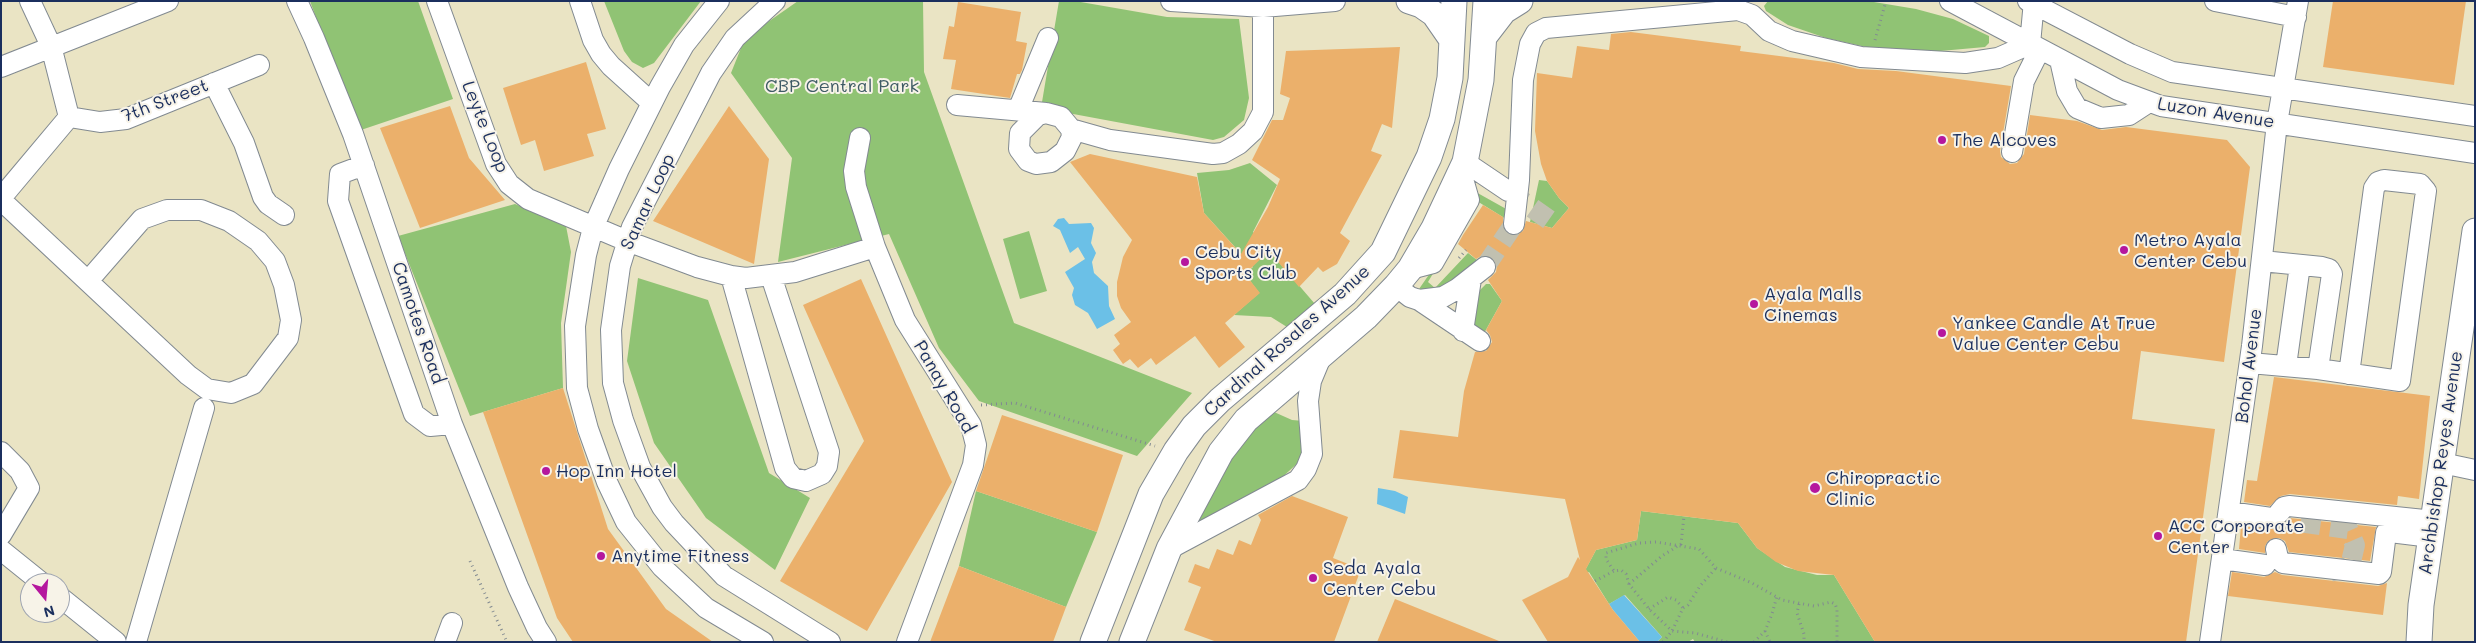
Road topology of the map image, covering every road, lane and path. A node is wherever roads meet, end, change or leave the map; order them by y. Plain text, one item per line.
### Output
1 (30, 1) edge
2 (168, 1) edge
3 (297, 1) edge
4 (437, 1) edge
5 (580, 1) edge
6 (719, 1) edge
7 (775, 1) edge
8 (1171, 1) edge
9 (1335, 1) edge
10 (1409, 1) edge
11 (1454, 1) edge
12 (1486, 1) edge
13 (1520, 1) edge
14 (1886, 1) edge
15 (1950, 1) edge
16 (2216, 1) edge
17 (2032, 2) edge
18 (1263, 4) edge
19 (2263, 6) edge
20 (1712, 7) edge
21 (2297, 9) edge
22 (1484, 37) junction
23 (1048, 38) dead end
24 (1452, 40) junction
25 (51, 46) junction
26 (2035, 47) junction
27 (1870, 58) junction
28 (2060, 60) junction
29 (259, 65) dead end
30 (1, 67) edge
31 (214, 84) junction
32 (2283, 89) junction
33 (2149, 102) junction
34 (652, 103) junction
35 (957, 105) dead end
36 (1018, 110) junction
37 (1046, 113) junction
38 (2475, 116) edge
39 (69, 118) junction
40 (2277, 123) junction
41 (1071, 129) junction
42 (860, 138) dead end
43 (2012, 152) dead end
44 (2475, 153) edge
45 (364, 165) junction
46 (1463, 167) junction
47 (1508, 191) tunnel mouth
48 (1, 199) edge
49 (284, 216) dead end
50 (1514, 224) tunnel mouth
51 (593, 228) junction
52 (2475, 231) edge
53 (627, 242) junction
54 (875, 247) junction
55 (2262, 261) junction
56 (2300, 265) junction
57 (731, 276) junction
58 (771, 276) junction
59 (1403, 277) junction
60 (88, 281) junction
61 (1419, 300) junction
62 (1463, 330) junction
63 (1480, 341) dead end
64 (1321, 356) junction
65 (2250, 363) junction
66 (2286, 366) junction
67 (2318, 369) junction
68 (2349, 374) junction
69 (1266, 402) junction
70 (204, 408) dead end
71 (962, 410) junction
72 (1309, 416) junction
73 (452, 424) junction
74 (1158, 447) dead end
75 (1, 452) edge
76 (2442, 463) junction
77 (2475, 470) edge
78 (2229, 512) junction
79 (1684, 516) dead end
80 (2433, 529) junction
81 (1, 535) edge
82 (1681, 544) junction
83 (1169, 549) junction
84 (1, 550) edge
85 (2222, 559) junction
86 (470, 561) dead end
87 (1716, 568) junction
88 (1614, 571) junction
89 (30, 573) edge
90 (1595, 582) dead end
91 (1629, 584) junction
92 (1777, 596) junction
93 (1798, 604) junction
94 (70, 605) edge
95 (2422, 605) junction
96 (1683, 608) junction
97 (1649, 609) junction
98 (452, 623) dead end
99 (1672, 631) junction
100 (1765, 631) junction
101 (116, 642) edge
102 (136, 642) edge
103 (445, 642) edge
104 (507, 642) edge
105 (546, 642) edge
106 (763, 642) edge
107 (830, 642) edge
108 (906, 642) edge
109 (1093, 642) edge
110 (1132, 642) edge
111 (1663, 642) edge
112 (1727, 642) edge
113 (1754, 642) edge
114 (1770, 642) edge
115 (1804, 642) edge
116 (1837, 642) edge
117 (2210, 642) edge
118 (2408, 642) edge
119 (2419, 642) edge
120 (2428, 642) edge

1 - 25 street
2 - 25 street
3 - 45 street, Camotes Road
4 - 51 street, Leyte Loop
5 - 34 street
6 - 34 street
7 - 53 street, Samar Loop
8 - 18 street
9 - 18 street
10 - 24 main road
11 - 24 main road, Cardinal Rosales Avenue
12 - 22 main road, Cardinal Rosales Avenue
13 - 22 main road
14 - 27 path
15 - 26 street, Luzon Avenue
16 - 19 street
17 - 26 street
17 - 32 street, Luzon Avenue
18 - 41 street
19 - 21 street
20 - 27 street
20 - 50 street
21 - 32 street, Bohol Avenue
22 - 46 main road, Cardinal Rosales Avenue
23 - 36 street
24 - 109 main road, Cardinal Rosales Avenue
25 - 30 street
25 - 39 street
26 - 27 street
26 - 28 street, Luzon Avenue
26 - 43 street
28 - 33 street, Luzon Avenue
28 - 33 street
29 - 31 street, 7th Street
31 - 39 street, 7th Street
31 - 49 street
32 - 38 street, Luzon Avenue
32 - 40 street, Bohol Avenue
33 - 40 street, Luzon Avenue
34 - 51 street
35 - 36 street
36 - 37 street
37 - 41 street
37 - 41 street
39 - 48 street
40 - 44 street, Luzon Avenue
40 - 55 street, Bohol Avenue
42 - 54 street, Panay Road
45 - 73 street, Camotes Road
45 - 73 street
46 - 47 street
46 - 59 main road, Cardinal Rosales Avenue
48 - 60 street
51 - 53 street, Leyte Loop
51 - 106 street
52 - 76 main road, Archbishop Reyes Avenue
53 - 57 street
53 - 107 street, Samar Loop
54 - 58 street
54 - 71 street, Panay Road
55 - 56 street
55 - 65 street, Bohol Avenue
56 - 66 street
56 - 67 street
57 - 58 street
57 - 58 street
59 - 61 street
59 - 64 main road, Cardinal Rosales Avenue
60 - 60 street
61 - 62 street
61 - 62 street
62 - 63 street
64 - 69 main road, Cardinal Rosales Avenue
64 - 72 street
65 - 66 street
65 - 78 street, Bohol Avenue
66 - 67 street
67 - 68 street
68 - 68 street
69 - 72 street
69 - 83 main road, Cardinal Rosales Avenue
70 - 102 street
71 - 74 path
71 - 108 street, Panay Road
72 - 83 street
73 - 105 street, Camotes Road
75 - 81 street
76 - 77 street
76 - 80 main road, Archbishop Reyes Avenue
78 - 80 street
78 - 85 street, Bohol Avenue
79 - 82 path
80 - 85 street
80 - 95 main road, Archbishop Reyes Avenue
82 - 87 path
82 - 88 path
82 - 91 path
83 - 110 main road, Cardinal Rosales Avenue
84 - 89 street
85 - 117 street, Bohol Avenue
86 - 104 path
87 - 92 path
87 - 96 path
88 - 90 path
88 - 91 path
91 - 97 path
92 - 93 path
92 - 100 path
93 - 115 path
93 - 116 path
94 - 101 street
95 - 118 main road, Archbishop Reyes Avenue
95 - 119 main road, Archbishop Reyes Avenue
95 - 120 main road, Archbishop Reyes Avenue
96 - 97 path
96 - 99 path
97 - 99 path
98 - 103 street
99 - 111 path
99 - 112 path
100 - 113 path
100 - 114 path

